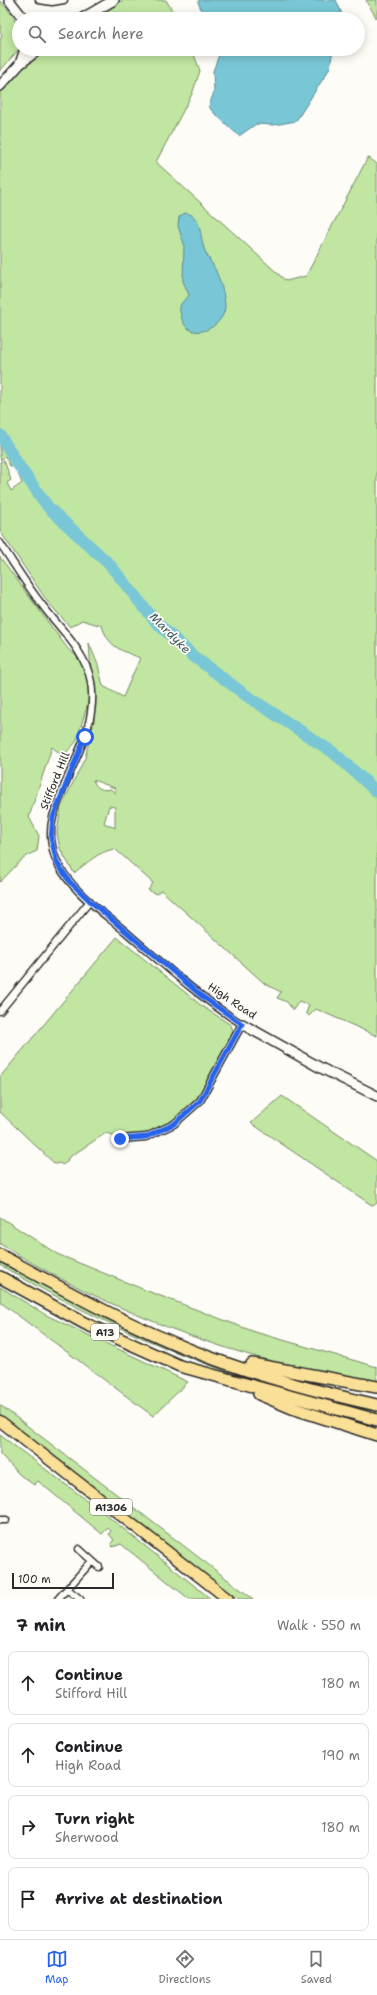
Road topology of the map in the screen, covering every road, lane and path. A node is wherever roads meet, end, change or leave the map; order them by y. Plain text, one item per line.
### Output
1 (9, 0) edge
2 (39, 0) edge
3 (64, 0) edge
4 (114, 0) edge
5 (15, 12) edge
6 (18, 12) edge
7 (93, 12) edge
8 (23, 56) edge
9 (30, 56) edge
10 (20, 64) junction
11 (0, 86) edge
12 (0, 543) edge
13 (90, 901) junction
14 (0, 1011) edge
15 (242, 1024) junction
16 (377, 1096) edge
17 (120, 1139) dead end
18 (0, 1255) edge
19 (0, 1277) edge
20 (193, 1351) junction
21 (214, 1376) junction
22 (377, 1388) edge
23 (377, 1405) edge
24 (377, 1420) edge
25 (0, 1421) edge
26 (377, 1435) edge
27 (79, 1548) dead end
28 (92, 1561) junction
29 (99, 1567) dead end
30 (67, 1589) junction
31 (58, 1599) edge
32 (80, 1599) edge
33 (228, 1599) edge

1 - 5 main road
1 - 6 main road
2 - 3 street
4 - 7 main road
8 - 10 main road
9 - 10 main road
10 - 11 main road
12 - 13 street, Stifford Hill
13 - 14 street
13 - 15 street, High Road
15 - 16 main road, High Road
15 - 17 street
18 - 20 highway, A13
19 - 21 highway, A13
20 - 22 highway, A13
20 - 23 highway, A13
21 - 24 highway, A13
21 - 26 highway, A13
25 - 33 main road, A1306
27 - 28 street
28 - 29 street
28 - 30 street
30 - 31 street
30 - 32 street

